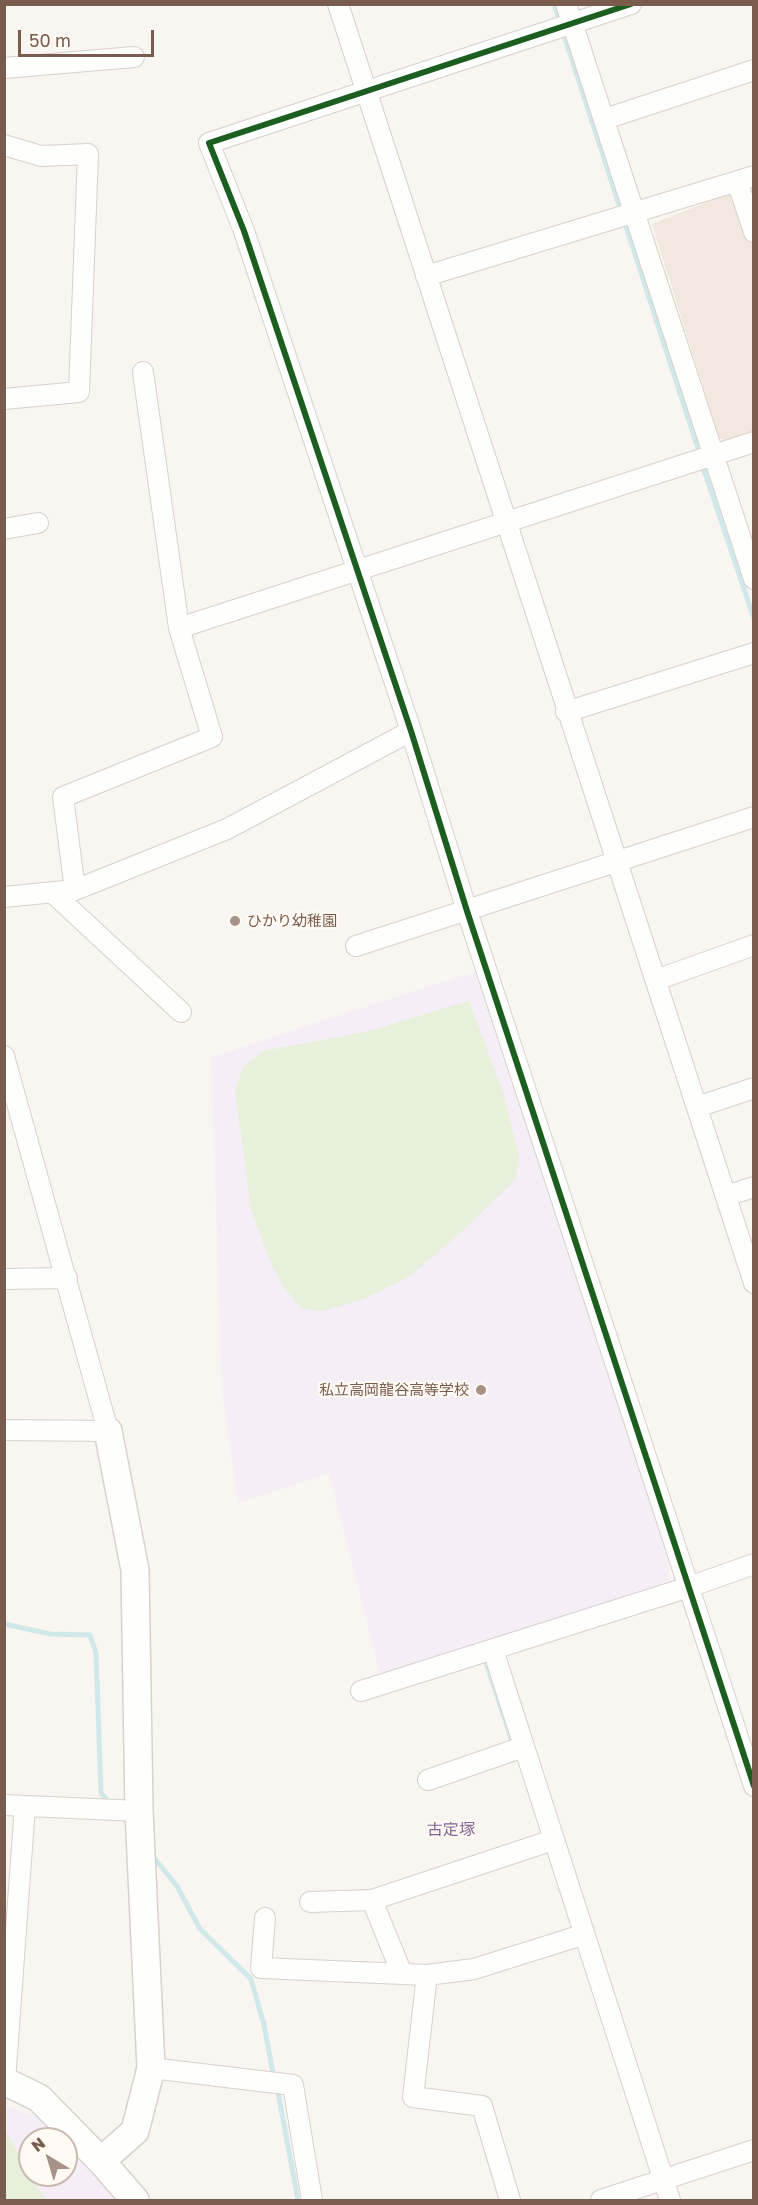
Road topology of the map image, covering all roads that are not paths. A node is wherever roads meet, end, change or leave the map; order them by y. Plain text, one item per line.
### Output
1 (338, 4) edge
2 (566, 4) edge
3 (631, 4) edge
4 (565, 28) junction
5 (134, 57) dead end
6 (4, 68) edge
7 (753, 70) edge
8 (366, 92) junction
9 (605, 119) junction
10 (4, 146) edge
11 (745, 178) edge
12 (625, 215) junction
13 (753, 232) edge
14 (426, 276) junction
15 (143, 372) dead end
16 (4, 399) edge
17 (753, 442) edge
18 (705, 457) junction
19 (504, 522) junction
20 (38, 523) dead end
21 (4, 529) edge
22 (749, 549) edge
23 (357, 571) junction
24 (753, 579) edge
25 (179, 628) junction
26 (753, 653) edge
27 (566, 712) junction
28 (411, 731) junction
29 (753, 817) edge
30 (615, 863) junction
31 (75, 890) junction
32 (54, 894) junction
33 (4, 897) edge
34 (467, 911) junction
35 (753, 945) edge
36 (356, 946) dead end
37 (656, 980) junction
38 (181, 1012) dead end
39 (4, 1056) edge
40 (753, 1088) edge
41 (697, 1107) junction
42 (13, 1116) edge
43 (753, 1187) edge
44 (726, 1196) junction
45 (67, 1278) junction
46 (4, 1279) edge
47 (753, 1283) edge
48 (4, 1430) edge
49 (108, 1431) junction
50 (753, 1564) edge
51 (689, 1587) junction
52 (493, 1650) junction
53 (361, 1691) dead end
54 (523, 1746) junction
55 (428, 1780) dead end
56 (753, 1786) edge
57 (4, 1805) edge
58 (25, 1806) junction
59 (139, 1811) junction
60 (553, 1840) junction
61 (372, 1900) junction
62 (309, 1902) dead end
63 (265, 1918) dead end
64 (582, 1935) junction
65 (402, 1974) junction
66 (428, 1976) junction
67 (151, 2068) junction
68 (5, 2081) edge
69 (753, 2150) edge
70 (101, 2161) junction
71 (663, 2180) junction
72 (609, 2199) edge
73 (135, 2200) edge
74 (312, 2200) edge
75 (510, 2200) edge
76 (670, 2200) edge

1 - 8 street
2 - 4 street
3 - 4 street
4 - 8 street
4 - 9 street
5 - 6 street
7 - 9 street
8 - 14 street
8 - 23 street
9 - 12 street
10 - 16 street
11 - 12 street
11 - 13 street
12 - 14 street
12 - 18 street
14 - 19 street
15 - 25 street
17 - 18 street
18 - 19 street
18 - 22 street
19 - 23 street
19 - 27 street
20 - 21 street
22 - 24 street
23 - 25 street
23 - 28 street
25 - 31 street
26 - 27 street
27 - 30 street
28 - 31 street
28 - 34 street
29 - 30 street
30 - 34 street
30 - 37 street
31 - 32 street
32 - 33 street
32 - 38 street
34 - 36 street
34 - 51 street
35 - 37 street
37 - 41 street
39 - 42 street
40 - 41 street
41 - 44 street
42 - 45 street
43 - 44 street
44 - 47 street
45 - 46 street
45 - 49 street
48 - 49 street
49 - 59 street
50 - 51 street
51 - 52 street
51 - 56 street
52 - 53 street
52 - 54 street
54 - 55 street
54 - 60 street
57 - 58 street
58 - 59 street
58 - 68 street
59 - 67 street
60 - 61 street
60 - 64 street
61 - 62 street
61 - 65 street
63 - 65 street
64 - 66 street
64 - 71 street
65 - 66 street
66 - 75 street
67 - 70 street
67 - 74 street
68 - 70 street
69 - 71 street
70 - 73 street
71 - 72 street
71 - 76 street

